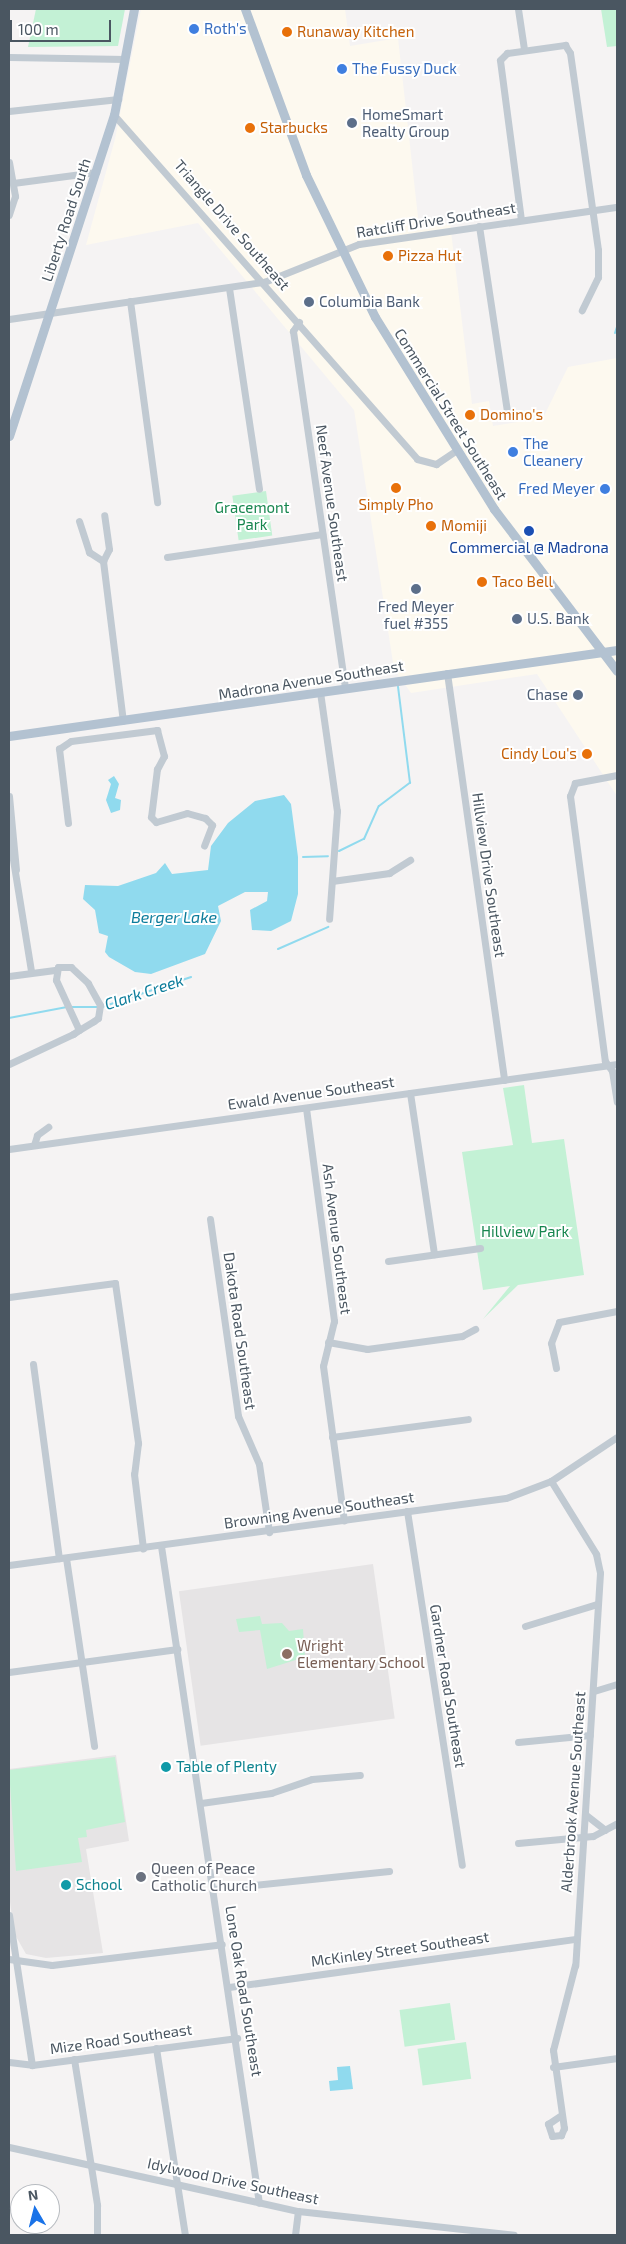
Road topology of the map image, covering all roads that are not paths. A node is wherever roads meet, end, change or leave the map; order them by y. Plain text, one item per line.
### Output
1 (134, 9) edge
2 (245, 9) edge
3 (518, 9) edge
4 (524, 49) junction
5 (9, 57) edge
6 (125, 59) junction
7 (118, 99) junction
8 (9, 111) edge
9 (114, 115) junction
10 (9, 162) edge
11 (96, 172) junction
12 (13, 183) junction
13 (617, 207) edge
14 (593, 210) junction
15 (9, 215) edge
16 (521, 220) junction
17 (479, 226) junction
18 (340, 252) junction
19 (264, 282) junction
20 (229, 288) junction
21 (130, 301) junction
22 (582, 310) dead end
23 (50, 313) junction
24 (9, 319) edge
25 (299, 322) junction
26 (507, 412) dead end
27 (9, 436) edge
28 (455, 451) junction
29 (259, 489) dead end
30 (157, 502) dead end
31 (104, 515) dead end
32 (79, 521) dead end
33 (322, 534) junction
34 (167, 557) dead end
35 (103, 561) junction
36 (617, 650) edge
37 (603, 652) junction
38 (617, 671) edge
39 (447, 673) junction
40 (345, 688) junction
41 (320, 692) junction
42 (124, 721) junction
43 (112, 723) junction
44 (9, 736) edge
45 (114, 736) junction
46 (617, 775) edge
47 (9, 796) edge
48 (68, 823) dead end
49 (9, 835) edge
50 (204, 846) dead end
51 (410, 860) dead end
52 (16, 870) junction
53 (332, 881) junction
54 (329, 919) dead end
55 (55, 970) junction
56 (31, 971) junction
57 (9, 976) edge
58 (79, 1030) junction
59 (9, 1064) edge
60 (617, 1064) edge
61 (608, 1065) junction
62 (504, 1080) junction
63 (410, 1093) junction
64 (617, 1102) edge
65 (306, 1108) junction
66 (48, 1127) dead end
67 (34, 1145) junction
68 (9, 1149) edge
69 (210, 1219) dead end
70 (480, 1248) dead end
71 (434, 1254) junction
72 (388, 1261) dead end
73 (9, 1297) edge
74 (617, 1311) edge
75 (475, 1329) dead end
76 (328, 1342) junction
77 (33, 1364) dead end
78 (556, 1368) dead end
79 (468, 1420) dead end
80 (617, 1436) edge
81 (332, 1437) junction
82 (552, 1481) junction
83 (407, 1511) junction
84 (344, 1521) junction
85 (269, 1532) junction
86 (161, 1546) junction
87 (143, 1548) junction
88 (63, 1558) junction
89 (9, 1565) edge
90 (597, 1604) junction
91 (526, 1626) dead end
92 (177, 1649) junction
93 (82, 1662) junction
94 (9, 1672) edge
95 (617, 1684) edge
96 (594, 1692) junction
97 (590, 1735) junction
98 (518, 1742) dead end
99 (94, 1746) dead end
100 (360, 1775) dead end
101 (200, 1803) junction
102 (586, 1815) junction
103 (617, 1823) edge
104 (605, 1830) junction
105 (584, 1835) junction
106 (518, 1843) dead end
107 (462, 1865) dead end
108 (388, 1871) dead end
109 (214, 1889) junction
110 (9, 1915) edge
111 (576, 1939) junction
112 (222, 1944) junction
113 (12, 1960) edge
114 (229, 1987) junction
115 (237, 2038) junction
116 (156, 2048) junction
117 (617, 2058) edge
118 (74, 2059) junction
119 (9, 2062) edge
120 (32, 2065) junction
121 (553, 2067) junction
122 (560, 2116) dead end
123 (9, 2148) edge
124 (91, 2165) junction
125 (176, 2184) junction
126 (259, 2203) junction
127 (298, 2211) junction
128 (97, 2235) edge
129 (184, 2235) edge
130 (295, 2235) edge
131 (514, 2235) edge

1 - 6 main road, Liberty Road South
2 - 18 main road, Commercial Street Southeast
3 - 4 street
4 - 14 street
4 - 16 street
5 - 6 street
6 - 7 main road, Liberty Road South
7 - 8 street
7 - 9 main road, Liberty Road South
9 - 11 main road, Liberty Road South
9 - 19 street, Triangle Drive Southeast
10 - 12 street
11 - 12 street
11 - 23 main road, Liberty Road South
12 - 15 street
13 - 14 street, Ratcliff Drive Southeast
14 - 16 street, Ratcliff Drive Southeast
14 - 22 street
16 - 17 street, Ratcliff Drive Southeast
17 - 18 street, Ratcliff Drive Southeast
17 - 26 street
18 - 19 street, Ratcliff Drive Southeast
18 - 28 main road, Commercial Street Southeast
19 - 20 street, Ratcliff Drive Southeast
19 - 25 street, Triangle Drive Southeast
20 - 21 street, Ratcliff Drive Southeast
20 - 29 street
21 - 23 street, Ratcliff Drive Southeast
21 - 30 street
23 - 24 street, Ratcliff Drive Southeast
23 - 27 main road, Liberty Road South
25 - 28 street, Triangle Drive Southeast
25 - 33 street, Neef Avenue Southeast
28 - 37 main road, Commercial Street Southeast
31 - 35 street
32 - 35 street
33 - 34 street
33 - 40 street, Neef Avenue Southeast
35 - 42 street
36 - 37 main road, Madrona Avenue Southeast
37 - 38 main road, Commercial Street Southeast
37 - 39 main road, Madrona Avenue Southeast
39 - 40 main road, Madrona Avenue Southeast
39 - 62 street, Hillview Drive Southeast
40 - 41 main road, Madrona Avenue Southeast
41 - 42 main road, Madrona Avenue Southeast
41 - 53 street
42 - 43 main road, Madrona Avenue Southeast
43 - 44 main road, Madrona Avenue Southeast
43 - 45 street
45 - 48 street
45 - 50 street
46 - 61 street
47 - 52 street
49 - 52 street
51 - 53 street
52 - 56 street
53 - 54 street
55 - 56 street
55 - 58 street
55 - 58 street
56 - 57 street
58 - 59 street
60 - 61 street, Ewald Avenue Southeast
61 - 62 street, Ewald Avenue Southeast
61 - 64 street
62 - 63 street, Ewald Avenue Southeast
63 - 65 street, Ewald Avenue Southeast
63 - 71 street
65 - 67 street, Ewald Avenue Southeast
65 - 76 street, Ash Avenue Southeast
66 - 67 street
67 - 68 street, Ewald Avenue Southeast
69 - 85 street, Dakota Road Southeast
70 - 71 street
71 - 72 street
73 - 87 street
74 - 78 street
75 - 76 street
76 - 81 street, Ash Avenue Southeast
77 - 88 street
79 - 81 street
80 - 82 street, Browning Avenue Southeast
81 - 84 street, Ash Avenue Southeast
82 - 83 street, Browning Avenue Southeast
82 - 90 street, Alderbrook Avenue Southeast
83 - 84 street, Browning Avenue Southeast
83 - 107 street, Gardner Road Southeast
84 - 85 street, Browning Avenue Southeast
85 - 86 street, Browning Avenue Southeast
86 - 87 street, Browning Avenue Southeast
86 - 92 street, Lone Oak Road Southeast
87 - 88 street, Browning Avenue Southeast
88 - 89 street, Browning Avenue Southeast
88 - 93 street
90 - 91 street
90 - 96 street, Alderbrook Avenue Southeast
92 - 93 street
92 - 101 street, Lone Oak Road Southeast
93 - 94 street
93 - 99 street
95 - 96 street
96 - 97 street, Alderbrook Avenue Southeast
97 - 98 street
97 - 102 street, Alderbrook Avenue Southeast
100 - 101 street
101 - 109 street, Lone Oak Road Southeast
102 - 104 street
102 - 105 street, Alderbrook Avenue Southeast
103 - 104 street
104 - 105 street
105 - 106 street
105 - 111 street, Alderbrook Avenue Southeast
108 - 109 street
109 - 112 street, Lone Oak Road Southeast
110 - 113 street
111 - 114 street, McKinley Street Southeast
111 - 121 street, Alderbrook Avenue Southeast
112 - 113 street
112 - 114 street, Lone Oak Road Southeast
113 - 120 street
114 - 115 street, Lone Oak Road Southeast
115 - 116 street, Mize Road Southeast
115 - 126 street, Lone Oak Road Southeast
116 - 118 street, Mize Road Southeast
116 - 125 street
117 - 121 street
118 - 120 street, Mize Road Southeast
118 - 124 street
119 - 120 street, Mize Road Southeast
121 - 122 street, Alderbrook Avenue Southeast
123 - 124 street, Idylwood Drive Southeast
124 - 125 street, Idylwood Drive Southeast
124 - 128 street
125 - 126 street, Idylwood Drive Southeast
125 - 129 street
126 - 127 street, Idylwood Drive Southeast
127 - 130 street
127 - 131 street, Idylwood Drive Southeast

